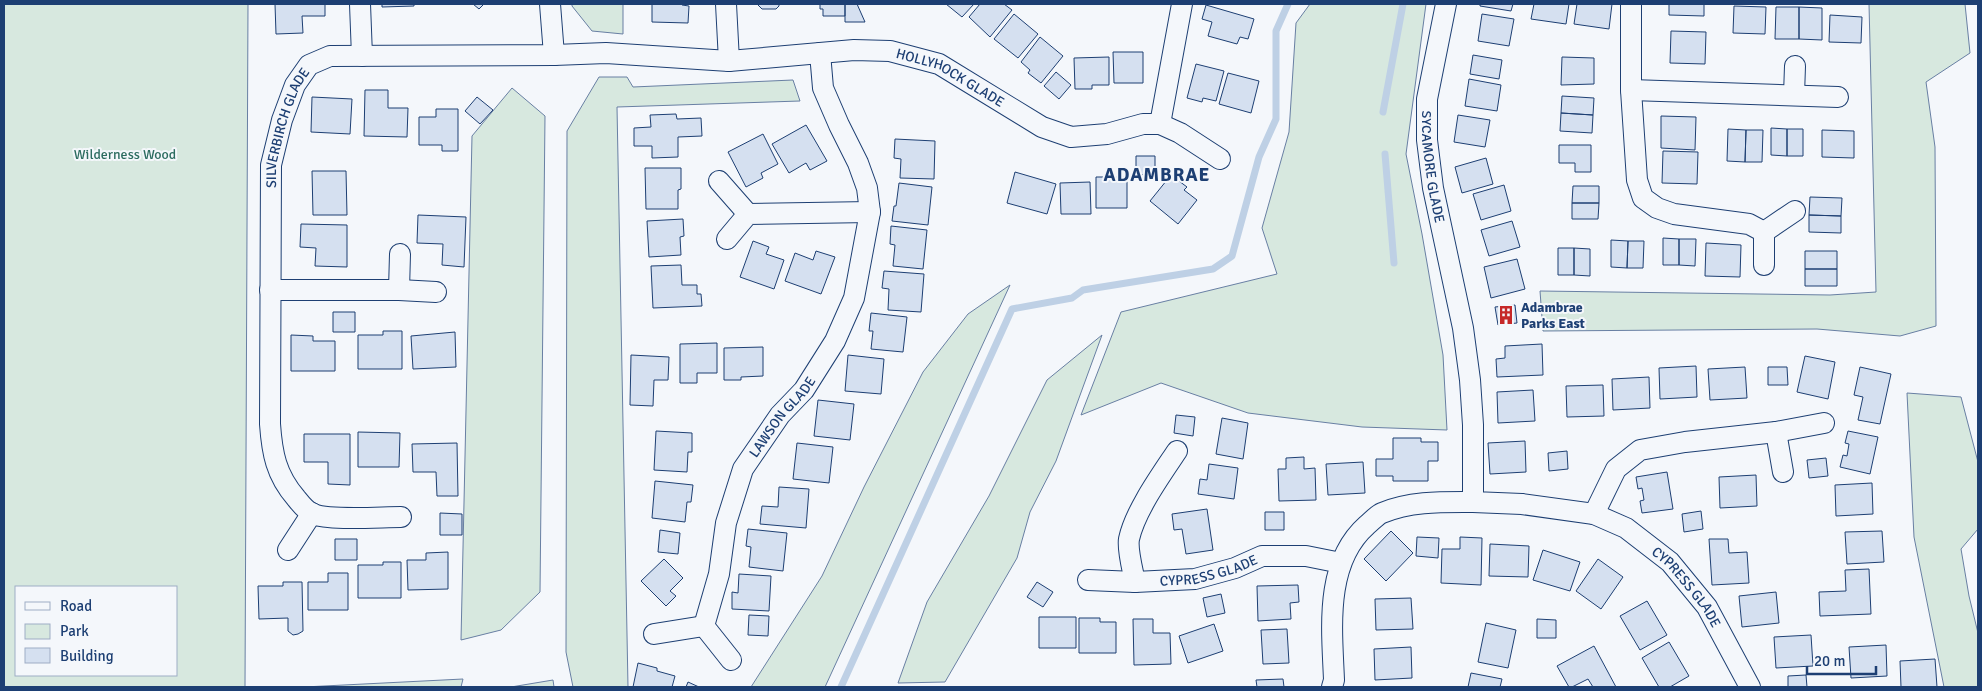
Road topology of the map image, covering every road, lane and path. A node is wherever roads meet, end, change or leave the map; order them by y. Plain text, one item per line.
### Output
1 (360, 4) edge
2 (550, 4) edge
3 (726, 4) edge
4 (1182, 4) edge
5 (1446, 4) edge
6 (1632, 4) edge
7 (820, 53) junction
8 (554, 55) junction
9 (362, 56) junction
10 (729, 61) junction
11 (1795, 66) dead end
12 (1631, 90) junction
13 (1794, 95) junction
14 (1838, 97) dead end
15 (1160, 124) junction
16 (1220, 159) dead end
17 (719, 181) dead end
18 (1795, 211) dead end
19 (870, 212) junction
20 (748, 214) junction
21 (1764, 232) junction
22 (727, 239) dead end
23 (400, 254) dead end
24 (1764, 265) dead end
25 (270, 290) junction
26 (399, 290) junction
27 (436, 292) dead end
28 (1824, 423) dead end
29 (1776, 432) junction
30 (1177, 451) dead end
31 (1783, 472) dead end
32 (1472, 502) junction
33 (312, 514) junction
34 (1594, 514) junction
35 (401, 517) dead end
36 (288, 550) dead end
37 (1341, 563) junction
38 (1088, 580) dead end
39 (1135, 582) junction
40 (704, 626) junction
41 (654, 634) dead end
42 (731, 660) dead end
43 (1332, 687) edge
44 (1750, 687) edge

1 - 9 street
2 - 8 street
3 - 10 street
4 - 15 street
5 - 32 street, SYCAMORE GLADE
6 - 12 street
7 - 10 street, HOLLYHOCK GLADE
7 - 15 street, HOLLYHOCK GLADE
7 - 19 street, LAWSON GLADE
8 - 9 street, SILVERBIRCH GLADE
8 - 10 street, HOLLYHOCK GLADE
9 - 25 street, SILVERBIRCH GLADE
11 - 13 street
12 - 13 street
12 - 21 street
13 - 14 street
15 - 16 street
17 - 20 street
18 - 21 street
19 - 20 street
19 - 40 street, LAWSON GLADE
20 - 22 street
21 - 24 street
23 - 26 street
25 - 26 street
25 - 33 street, SILVERBIRCH GLADE
26 - 27 street
28 - 29 street
29 - 31 street
29 - 34 street
30 - 39 street
32 - 34 street, CYPRESS GLADE
32 - 37 street, CYPRESS GLADE
33 - 35 street
33 - 36 street
34 - 44 street, CYPRESS GLADE
37 - 39 street, CYPRESS GLADE
37 - 43 street, CYPRESS GLADE
38 - 39 street, CYPRESS GLADE
40 - 41 street
40 - 42 street

